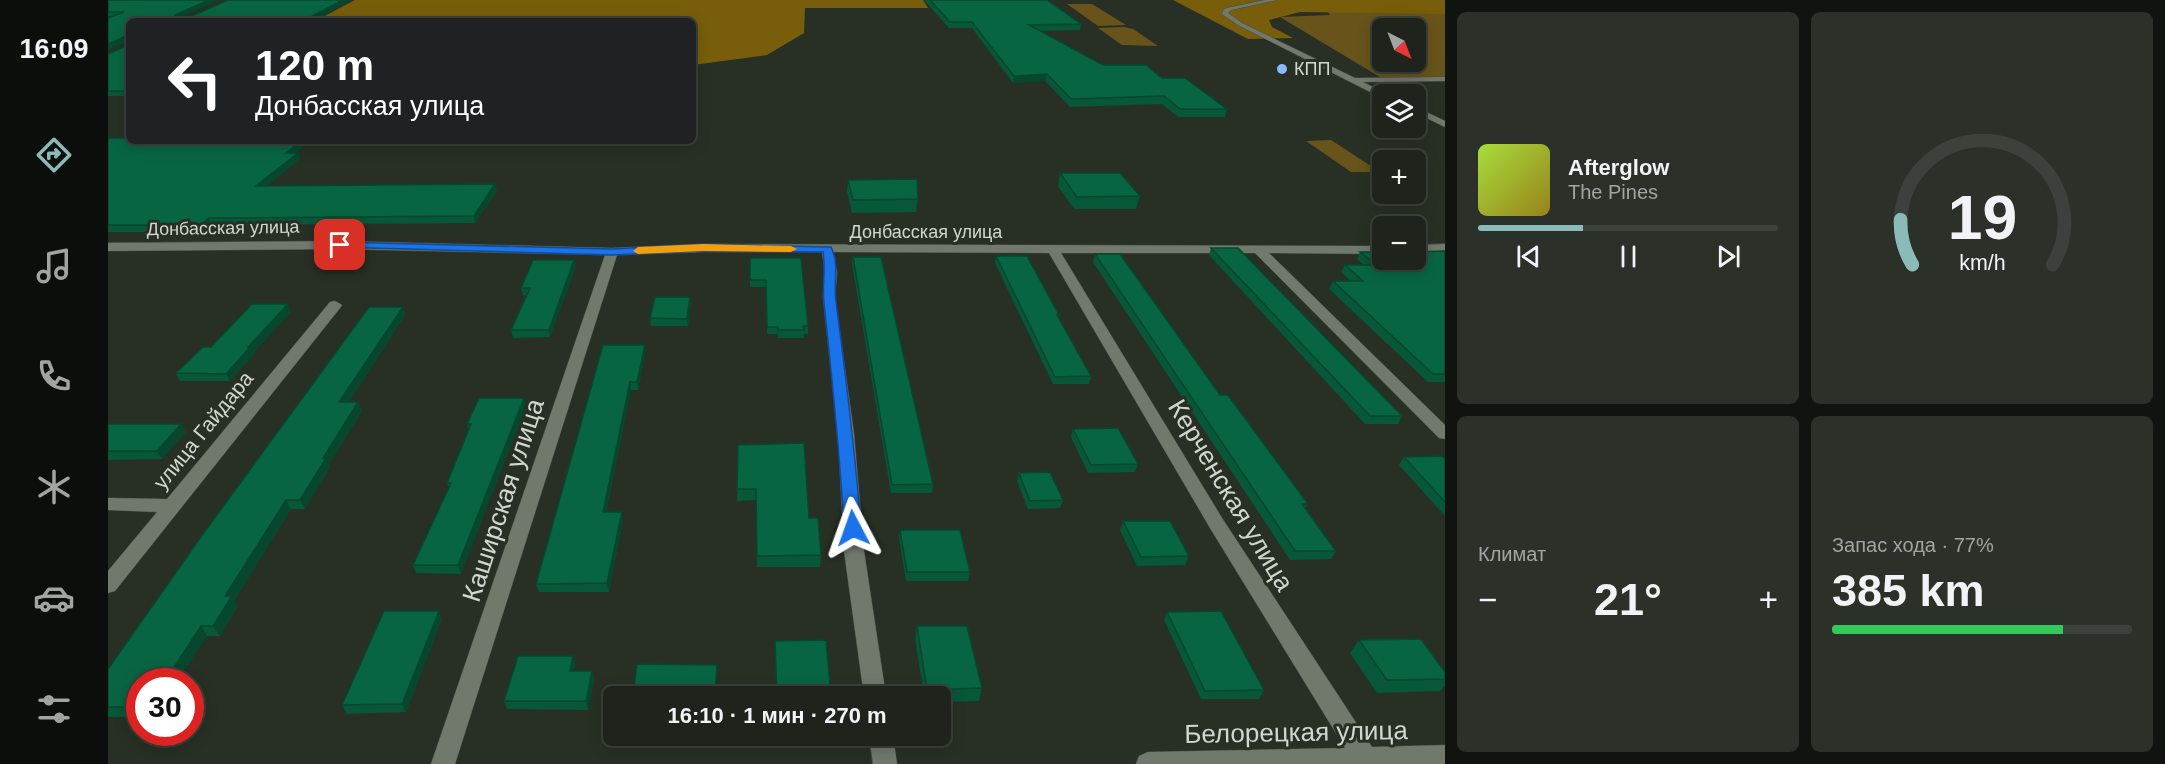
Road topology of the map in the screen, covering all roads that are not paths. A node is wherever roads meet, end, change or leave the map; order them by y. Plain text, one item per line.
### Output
1 (1274, 0) edge
2 (1445, 79) edge
3 (1353, 80) junction
4 (1372, 90) edge
5 (1426, 115) edge
6 (1445, 124) edge
7 (108, 247) edge
8 (1445, 248) edge
9 (827, 249) junction
10 (1426, 249) edge
11 (1259, 250) junction
12 (1372, 250) edge
13 (1053, 251) junction
14 (612, 252) junction
15 (335, 305) dead end
16 (1445, 434) edge
17 (108, 504) edge
18 (170, 506) junction
19 (108, 585) edge
20 (874, 686) edge
21 (883, 746) edge
22 (1445, 757) edge
23 (1368, 762) edge
24 (442, 764) edge
25 (885, 764) edge
26 (1148, 764) edge

1 - 3 street
2 - 3 street
3 - 4 street
5 - 6 street
7 - 14 street, Донбасская улица
8 - 10 street
9 - 13 street, Донбасская улица
9 - 14 street, Донбасская улица
9 - 20 street
11 - 12 street, Донбасская улица
11 - 13 street, Донбасская улица
11 - 16 street
13 - 23 street, Керченская улица
14 - 24 street, Каширская улица
15 - 18 street, улица Гайдара
17 - 18 street
18 - 19 street, улица Гайдара
21 - 25 street
22 - 23 street, Белорецкая улица
23 - 26 street, Белорецкая улица

